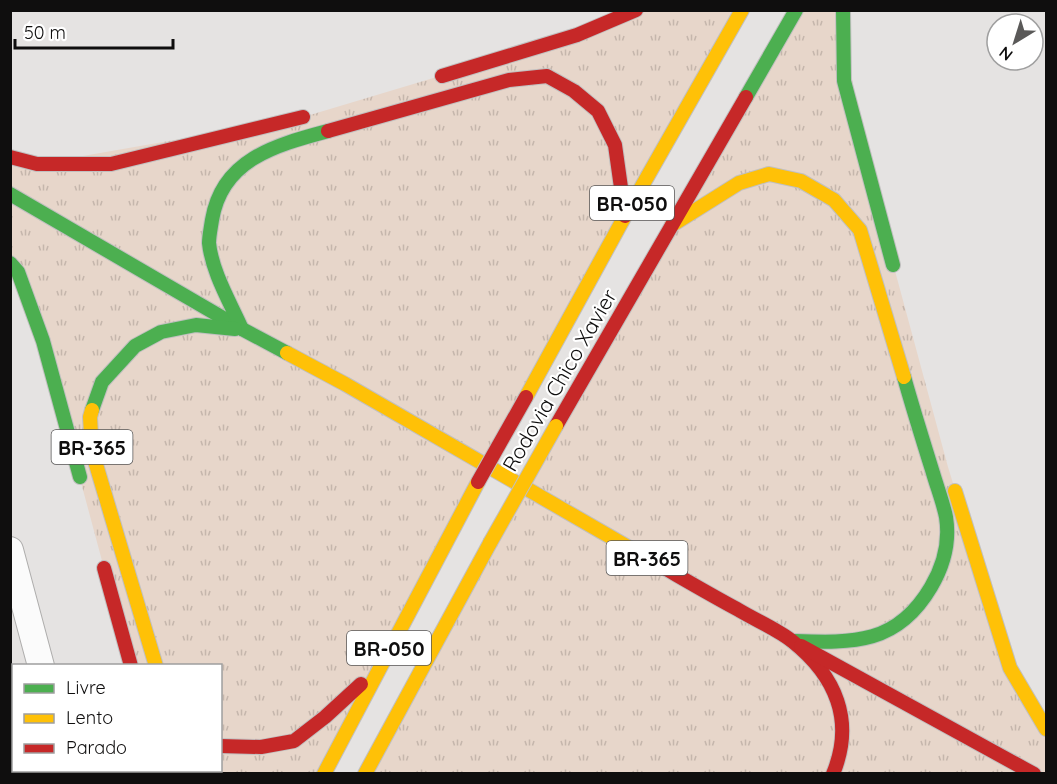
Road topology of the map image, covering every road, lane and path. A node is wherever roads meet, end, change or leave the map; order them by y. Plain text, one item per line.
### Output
1 (636, 10) edge
2 (742, 10) edge
3 (796, 10) edge
4 (843, 10) edge
5 (433, 78) dead end
6 (311, 115) dead end
7 (10, 157) edge
8 (10, 194) edge
9 (625, 216) junction
10 (672, 225) junction
11 (10, 263) edge
12 (898, 283) dead end
13 (242, 329) junction
14 (951, 478) dead end
15 (523, 486) junction
16 (82, 487) dead end
17 (10, 550) edge
18 (100, 554) dead end
19 (792, 641) junction
20 (40, 664) edge
21 (129, 664) edge
22 (155, 664) edge
23 (378, 668) junction
24 (1047, 729) edge
25 (384, 738) junction
26 (222, 746) edge
27 (324, 774) edge
28 (365, 774) edge
29 (379, 774) edge
30 (833, 774) edge
31 (1034, 774) edge

1 - 5 main road
2 - 9 main road, Rodovia Chico Xavier / BR-050
3 - 10 main road, Rodovia Chico Xavier / BR-050
4 - 12 main road
6 - 7 main road
8 - 13 main road, BR-365
9 - 13 main road
9 - 23 main road, Rodovia Chico Xavier / BR-050, bridge
10 - 15 main road, Rodovia Chico Xavier / BR-050, bridge
10 - 19 main road
11 - 16 main road
13 - 15 main road, BR-365
13 - 22 main road, BR-365
14 - 24 main road
15 - 19 main road, BR-365
15 - 25 main road, Rodovia Chico Xavier / BR-050, bridge
17 - 20 street
18 - 21 main road
19 - 30 main road
19 - 31 main road
23 - 26 main road
23 - 27 main road, Rodovia Chico Xavier / BR-050
25 - 28 main road, Rodovia Chico Xavier / BR-050
25 - 29 main road

